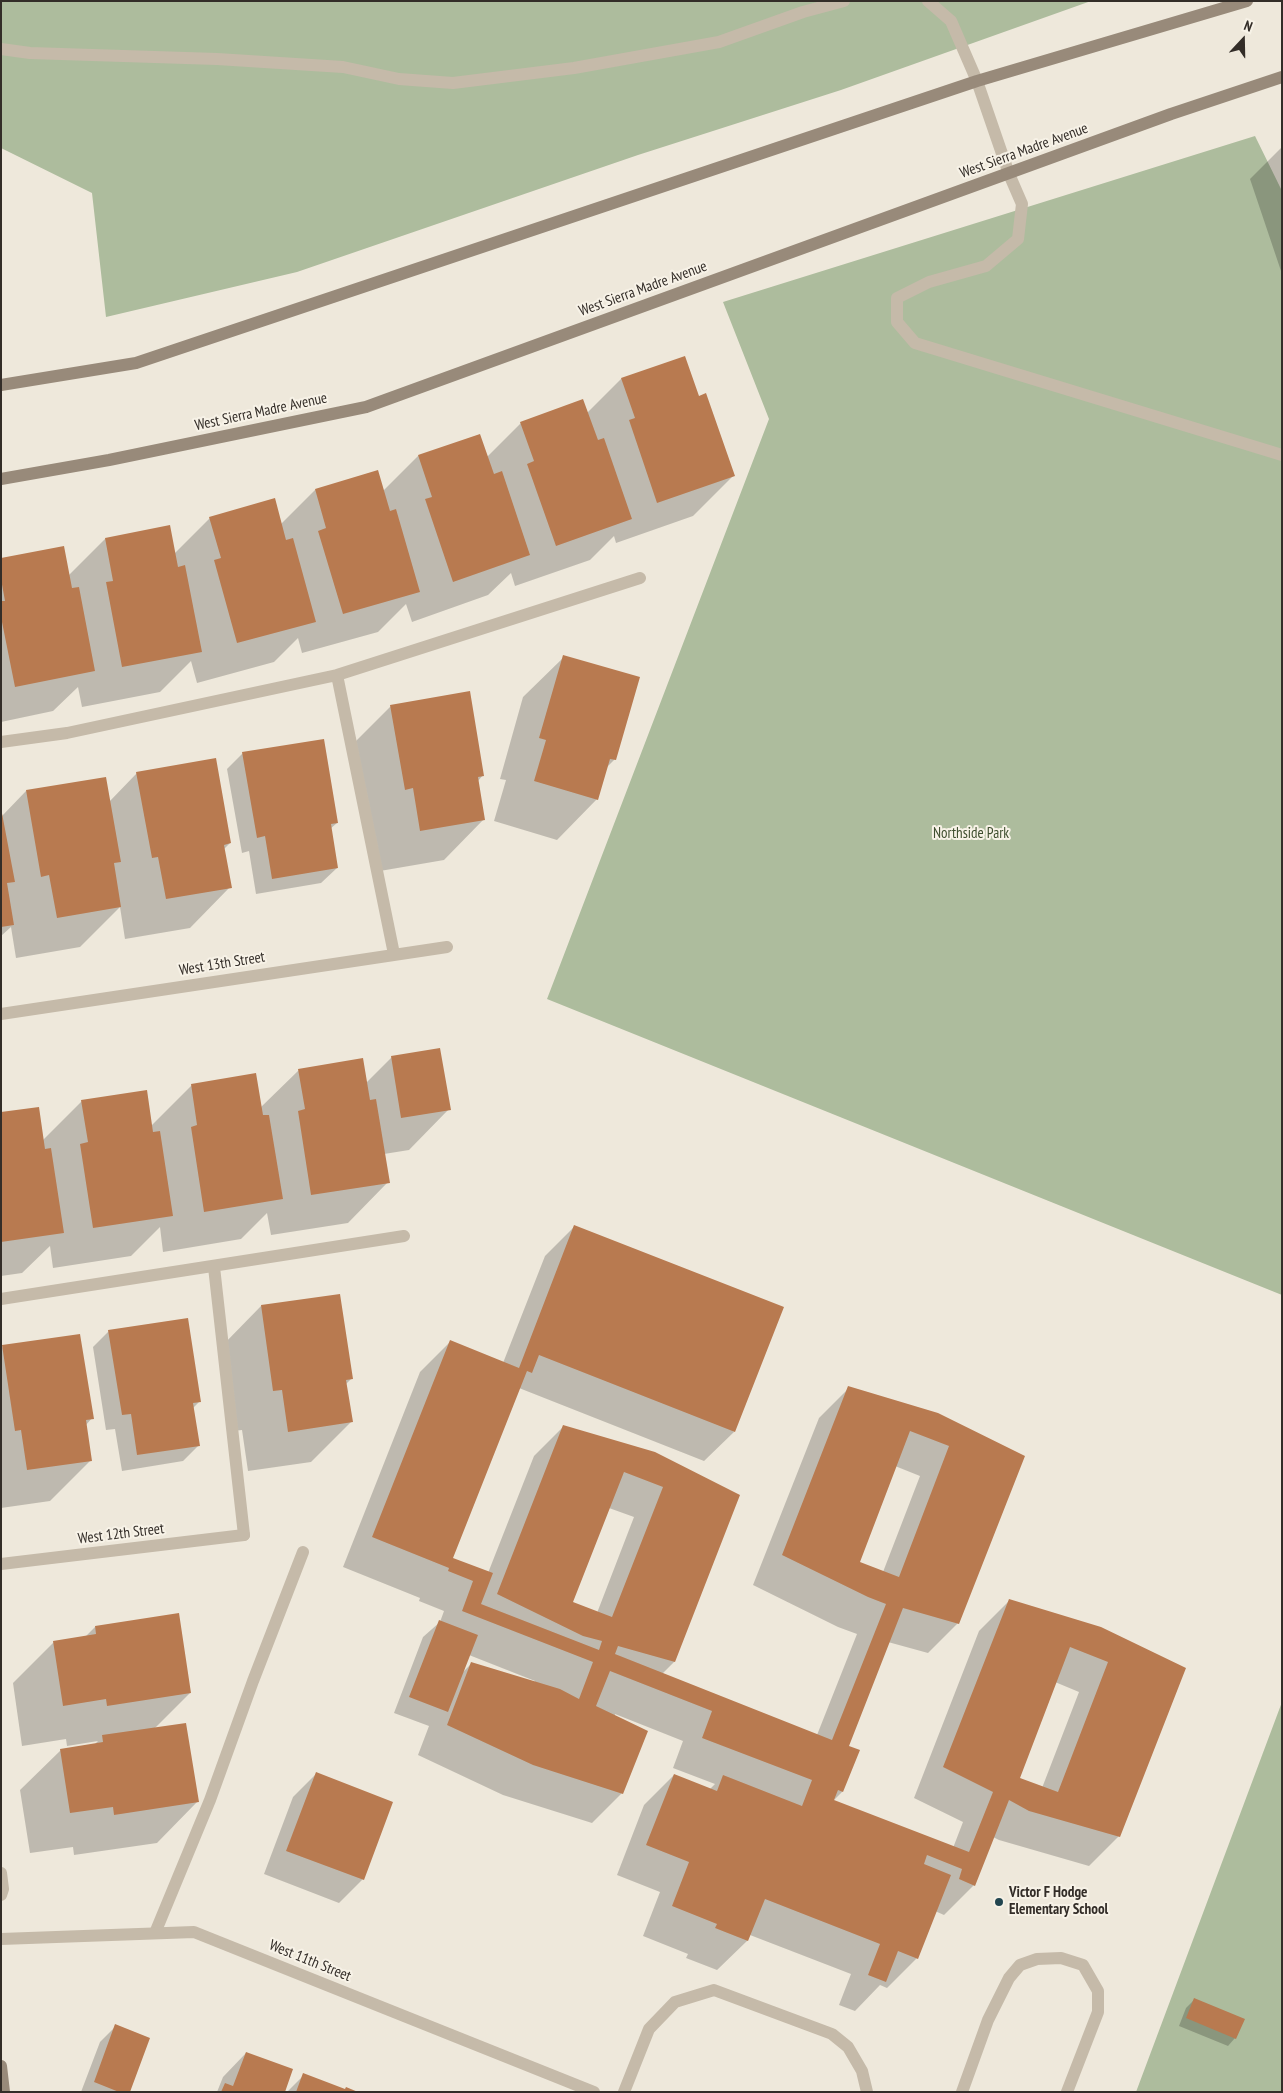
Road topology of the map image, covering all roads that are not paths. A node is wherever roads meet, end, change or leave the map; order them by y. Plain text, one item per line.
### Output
1 (844, 1) edge
2 (928, 1) edge
3 (1247, 1) edge
4 (1, 49) edge
5 (1282, 77) edge
6 (977, 81) junction
7 (1009, 174) junction
8 (1, 385) edge
9 (1282, 455) edge
10 (1, 479) edge
11 (640, 578) dead end
12 (337, 675) junction
13 (1, 742) edge
14 (447, 946) dead end
15 (394, 954) junction
16 (1, 1014) edge
17 (404, 1236) dead end
18 (214, 1267) junction
19 (1, 1299) edge
20 (303, 1552) dead end
21 (1, 1564) edge
22 (1, 1873) edge
23 (1, 1895) edge
24 (155, 1934) junction
25 (1, 1939) edge
26 (1, 2066) edge
27 (4, 2092) edge
28 (594, 2092) edge
29 (624, 2092) edge
30 (867, 2092) edge
31 (962, 2092) edge
32 (1067, 2092) edge

1 - 4 street
2 - 6 street
3 - 6 street
5 - 7 street, West Sierra Madre Avenue
6 - 7 street
6 - 8 street
7 - 9 street
7 - 10 street, West Sierra Madre Avenue
11 - 12 street
12 - 13 street
12 - 15 street
14 - 15 street, West 13th Street
15 - 16 street, West 13th Street
17 - 18 street
18 - 19 street
18 - 21 street, West 12th Street
20 - 24 street
22 - 23 street
24 - 25 street, West 11th Street
24 - 28 street, West 11th Street
26 - 27 street
29 - 30 street
31 - 32 street

